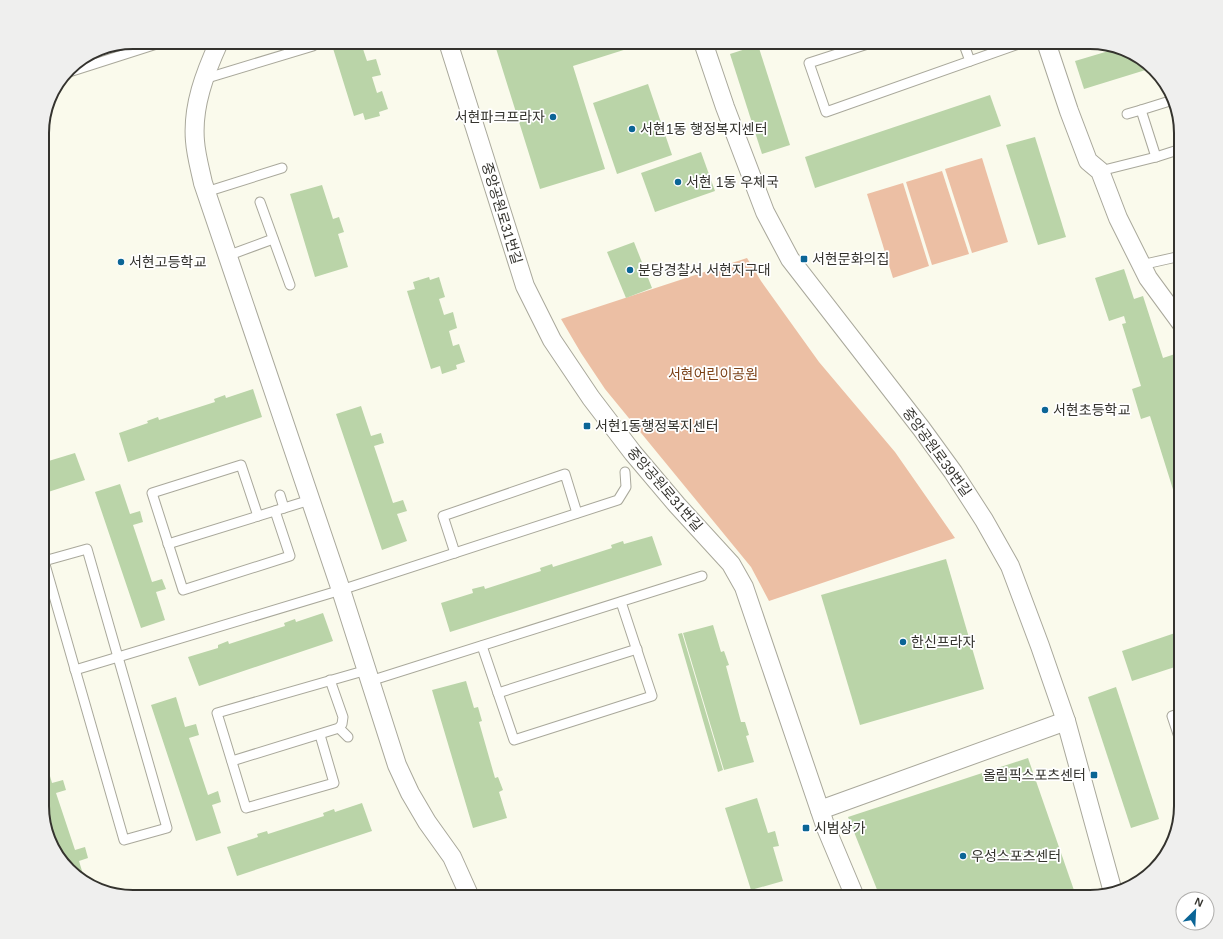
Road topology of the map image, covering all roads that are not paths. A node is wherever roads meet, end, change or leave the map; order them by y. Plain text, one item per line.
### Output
1 (141, 49) edge
2 (216, 49) edge
3 (303, 49) edge
4 (450, 49) edge
5 (705, 49) edge
6 (853, 49) edge
7 (966, 49) edge
8 (1004, 49) edge
9 (1048, 49) edge
10 (970, 61) junction
11 (79, 69) edge
12 (204, 79) junction
13 (1168, 101) edge
14 (1140, 110) junction
15 (1127, 114) dead end
16 (1174, 151) edge
17 (1156, 157) junction
18 (282, 168) dead end
19 (1100, 171) junction
20 (206, 192) junction
21 (260, 202) dead end
22 (273, 239) junction
23 (227, 256) junction
24 (1174, 258) edge
25 (1141, 265) junction
26 (290, 285) dead end
27 (1174, 313) edge
28 (625, 472) dead end
29 (280, 495) dead end
30 (310, 500) junction
31 (280, 509) junction
32 (577, 513) junction
33 (258, 516) junction
34 (168, 544) junction
35 (455, 553) junction
36 (49, 560) edge
37 (702, 576) dead end
38 (49, 579) edge
39 (341, 590) junction
40 (621, 602) junction
41 (482, 646) junction
42 (637, 649) junction
43 (118, 657) junction
44 (75, 670) junction
45 (369, 676) junction
46 (330, 680) junction
47 (498, 693) junction
48 (1066, 721) junction
49 (339, 728) junction
50 (320, 735) junction
51 (348, 737) dead end
52 (232, 761) junction
53 (820, 810) junction
54 (1112, 887) edge
55 (467, 890) edge
56 (852, 890) edge

1 - 11 lane
2 - 12 street
3 - 12 lane
4 - 53 street, 중앙공원로31번길
5 - 48 street, 중앙공원로39번길
6 - 10 lane
7 - 10 lane
8 - 10 lane
9 - 19 street
12 - 20 street
13 - 14 lane
14 - 15 lane
14 - 17 lane
16 - 17 lane
17 - 19 lane
18 - 20 lane
19 - 25 street
20 - 23 street
21 - 22 lane
22 - 23 lane
22 - 26 lane
23 - 30 street
24 - 25 lane
25 - 27 street
28 - 32 lane
29 - 31 lane
30 - 31 lane
30 - 39 street
31 - 33 lane
31 - 34 lane
32 - 35 lane
32 - 35 lane
33 - 34 lane
33 - 34 lane
35 - 39 lane
36 - 43 lane
37 - 40 lane
38 - 44 lane
39 - 43 lane
39 - 45 street
40 - 41 lane
40 - 42 lane
41 - 45 lane
41 - 47 lane
42 - 47 lane
42 - 47 lane
43 - 44 lane
43 - 44 lane
45 - 46 lane
45 - 55 street
46 - 49 lane
46 - 52 lane
48 - 53 street
48 - 54 street, 중앙공원로39번길
49 - 50 lane
49 - 51 lane
50 - 52 lane
50 - 52 lane
53 - 56 street, 중앙공원로31번길

